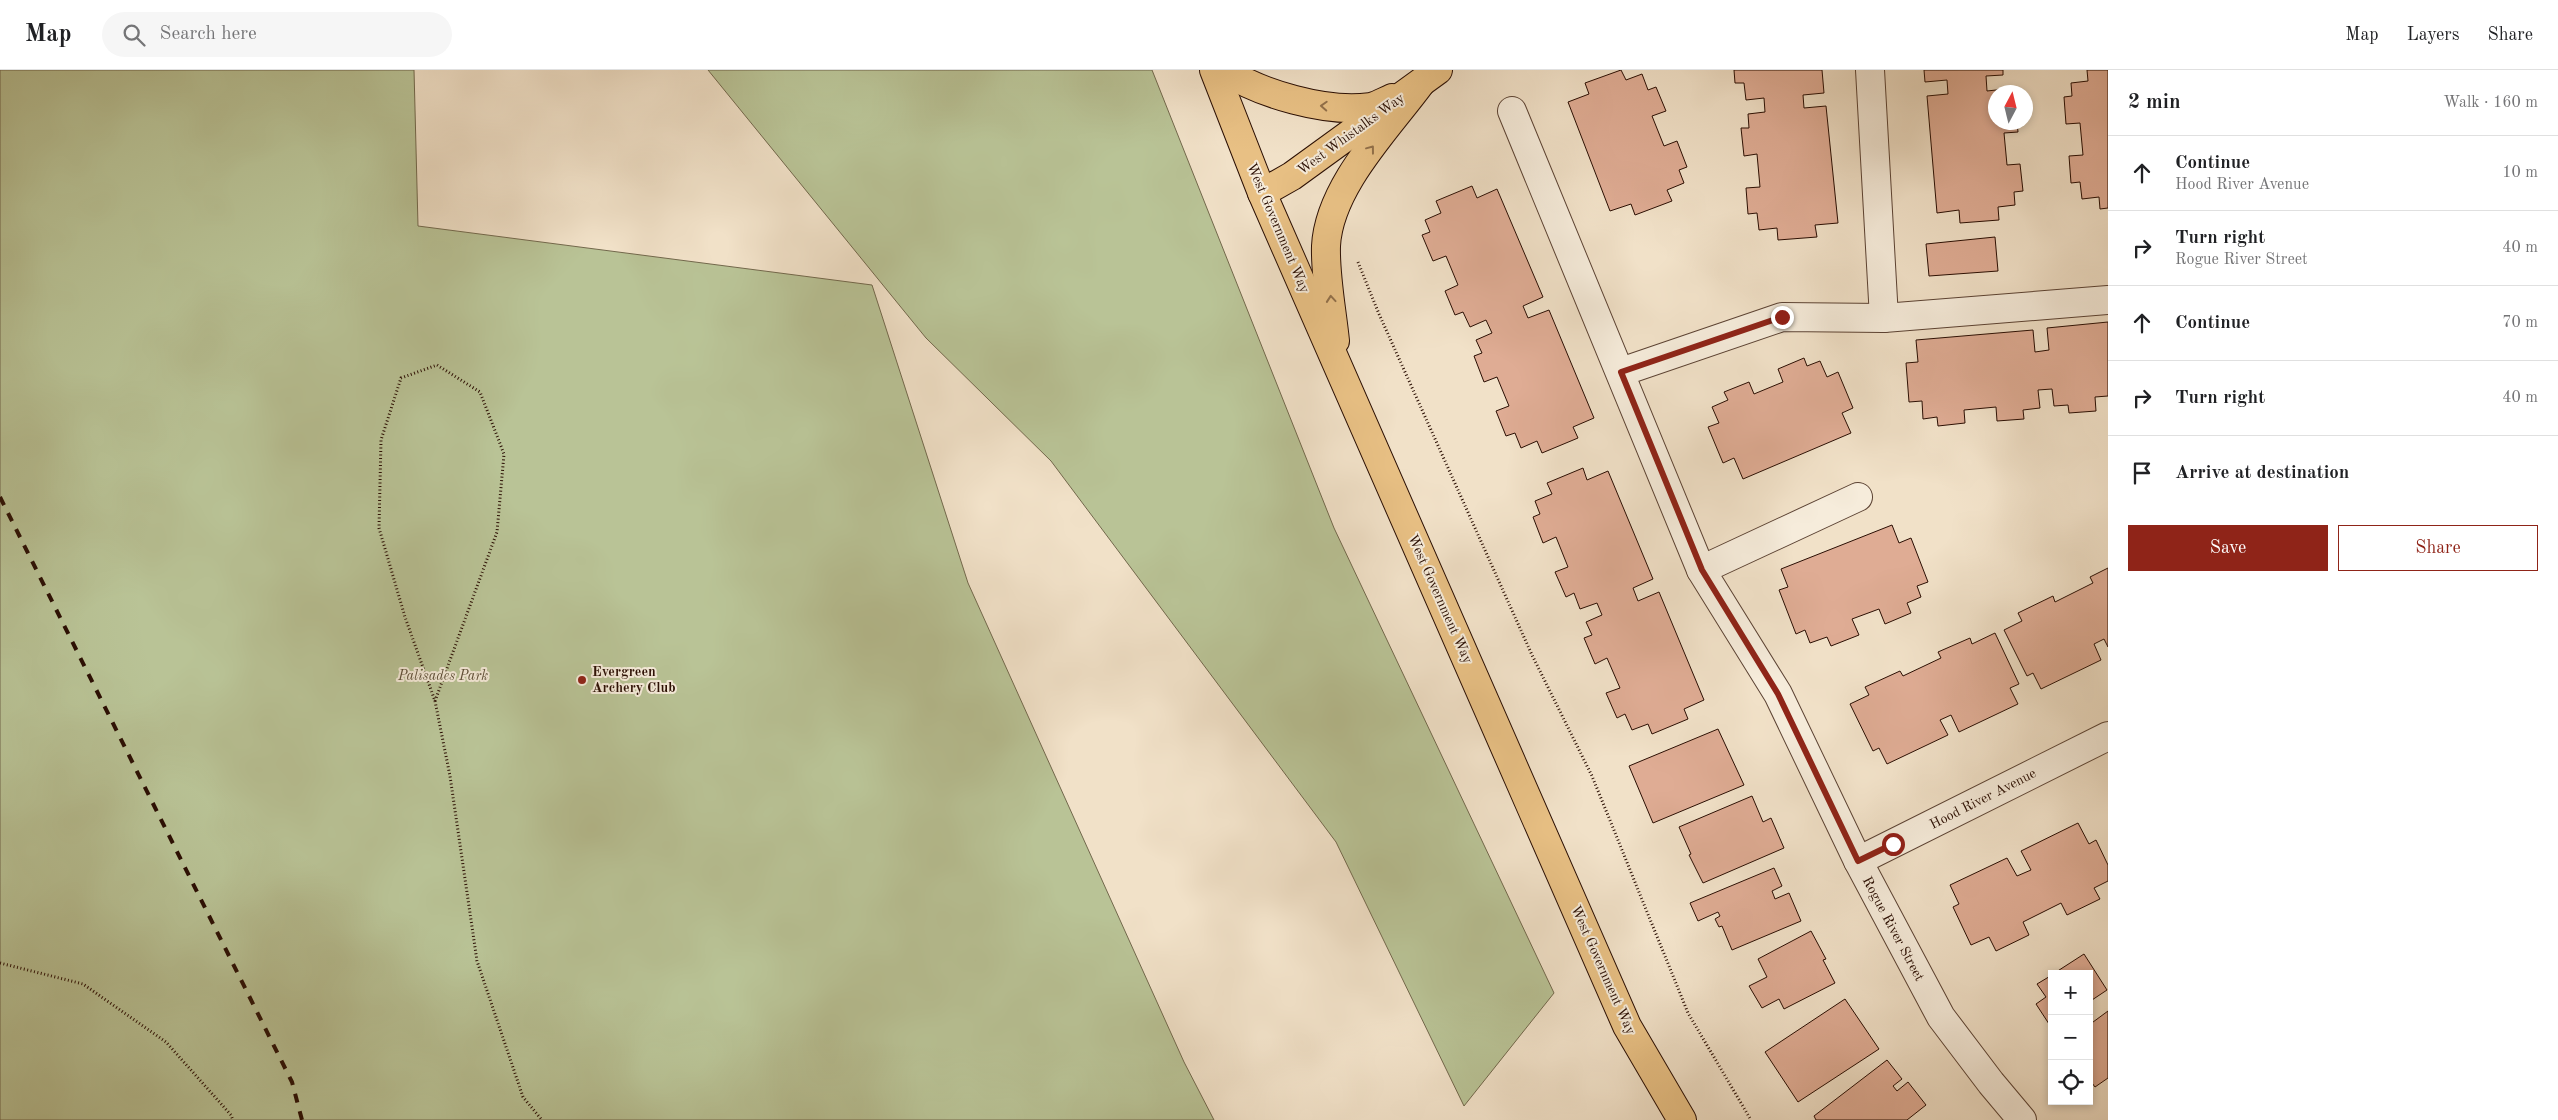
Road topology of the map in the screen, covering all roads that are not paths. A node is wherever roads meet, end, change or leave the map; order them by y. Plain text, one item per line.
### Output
1 (1214, 70) edge
2 (1224, 70) edge
3 (1870, 70) edge
4 (1429, 77) edge
5 (1512, 111) dead end
6 (1262, 193) junction
7 (2108, 300) edge
8 (1884, 318) junction
9 (1337, 365) junction
10 (1621, 372) junction
11 (1858, 497) dead end
12 (1702, 570) junction
13 (2108, 736) edge
14 (1858, 861) junction
15 (1682, 1120) edge
16 (2022, 1120) edge

1 - 6 main road, West Government Way
4 -> 2 main road
3 - 8 street
4 - 6 main road, West Whistalks Way
9 -> 4 main road
5 - 10 street, Rogue River Street
6 - 9 main road, West Government Way
7 - 8 street
8 - 10 street
9 - 15 main road, West Government Way
10 - 12 street, Rogue River Street
11 - 12 street
12 - 14 street, Rogue River Street
13 - 14 street, Hood River Avenue
14 - 16 street, Rogue River Street

